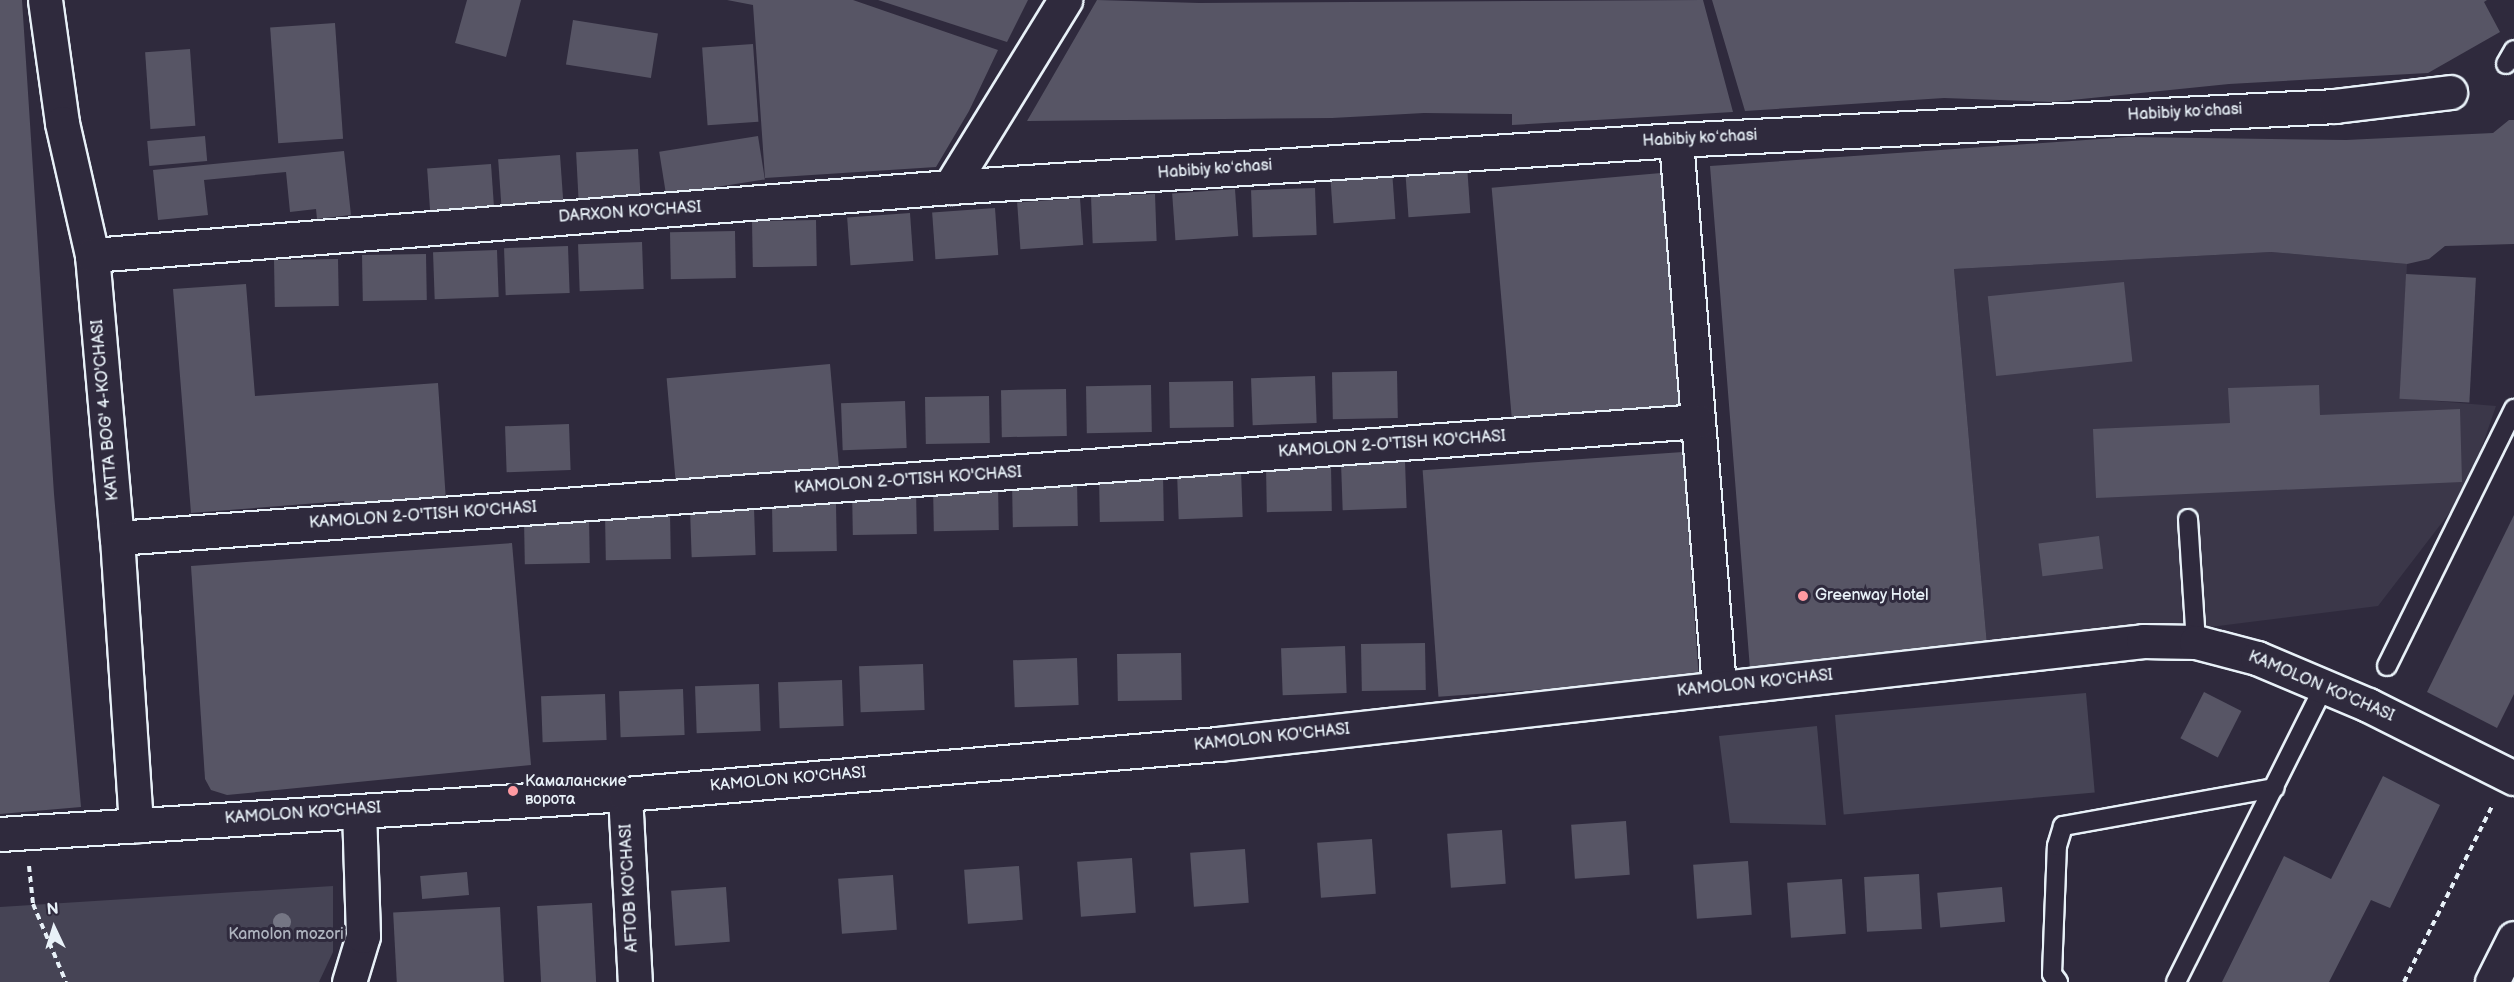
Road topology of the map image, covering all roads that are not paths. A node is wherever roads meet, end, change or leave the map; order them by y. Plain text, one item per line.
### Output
1 (45, 0) edge
2 (1065, 0) edge
3 (2450, 92) dead end
4 (1676, 140) junction
5 (950, 187) junction
6 (92, 255) junction
7 (2514, 410) edge
8 (1698, 421) junction
9 (2188, 519) dead end
10 (117, 538) junction
11 (2196, 642) junction
12 (2386, 666) dead end
13 (2324, 686) junction
14 (1719, 688) junction
15 (2510, 777) edge
16 (2275, 788) junction
17 (625, 794) junction
18 (359, 811) junction
19 (136, 825) junction
20 (13, 833) edge
21 (2514, 938) edge
22 (349, 982) edge
23 (635, 982) edge
24 (2058, 982) edge
25 (2176, 982) edge
26 (2492, 982) edge

1 - 6 street, KATTA BOG' 4-KO'CHASI
2 - 5 street
3 - 4 street, Habibiy koʻchasi
4 - 5 street, Habibiy koʻchasi
4 - 8 street
5 - 6 street, DARXON KO'CHASI
6 - 10 street, KATTA BOG' 4-KO'CHASI
7 - 12 lane
8 - 10 street, KAMOLON 2-O'TISH KO'CHASI
8 - 14 street
9 - 11 lane
10 - 19 street, KATTA BOG' 4-KO'CHASI
11 - 13 street, KAMOLON KO'CHASI
11 - 14 street, KAMOLON KO'CHASI
13 - 15 street, KAMOLON KO'CHASI
13 - 16 lane
14 - 17 street, KAMOLON KO'CHASI
16 - 24 lane
16 - 25 lane
17 - 18 street, KAMOLON KO'CHASI
17 - 23 street, AFTOB KO'CHASI
18 - 19 street, KAMOLON KO'CHASI
18 - 22 street
19 - 20 street, KAMOLON KO'CHASI
21 - 26 street

